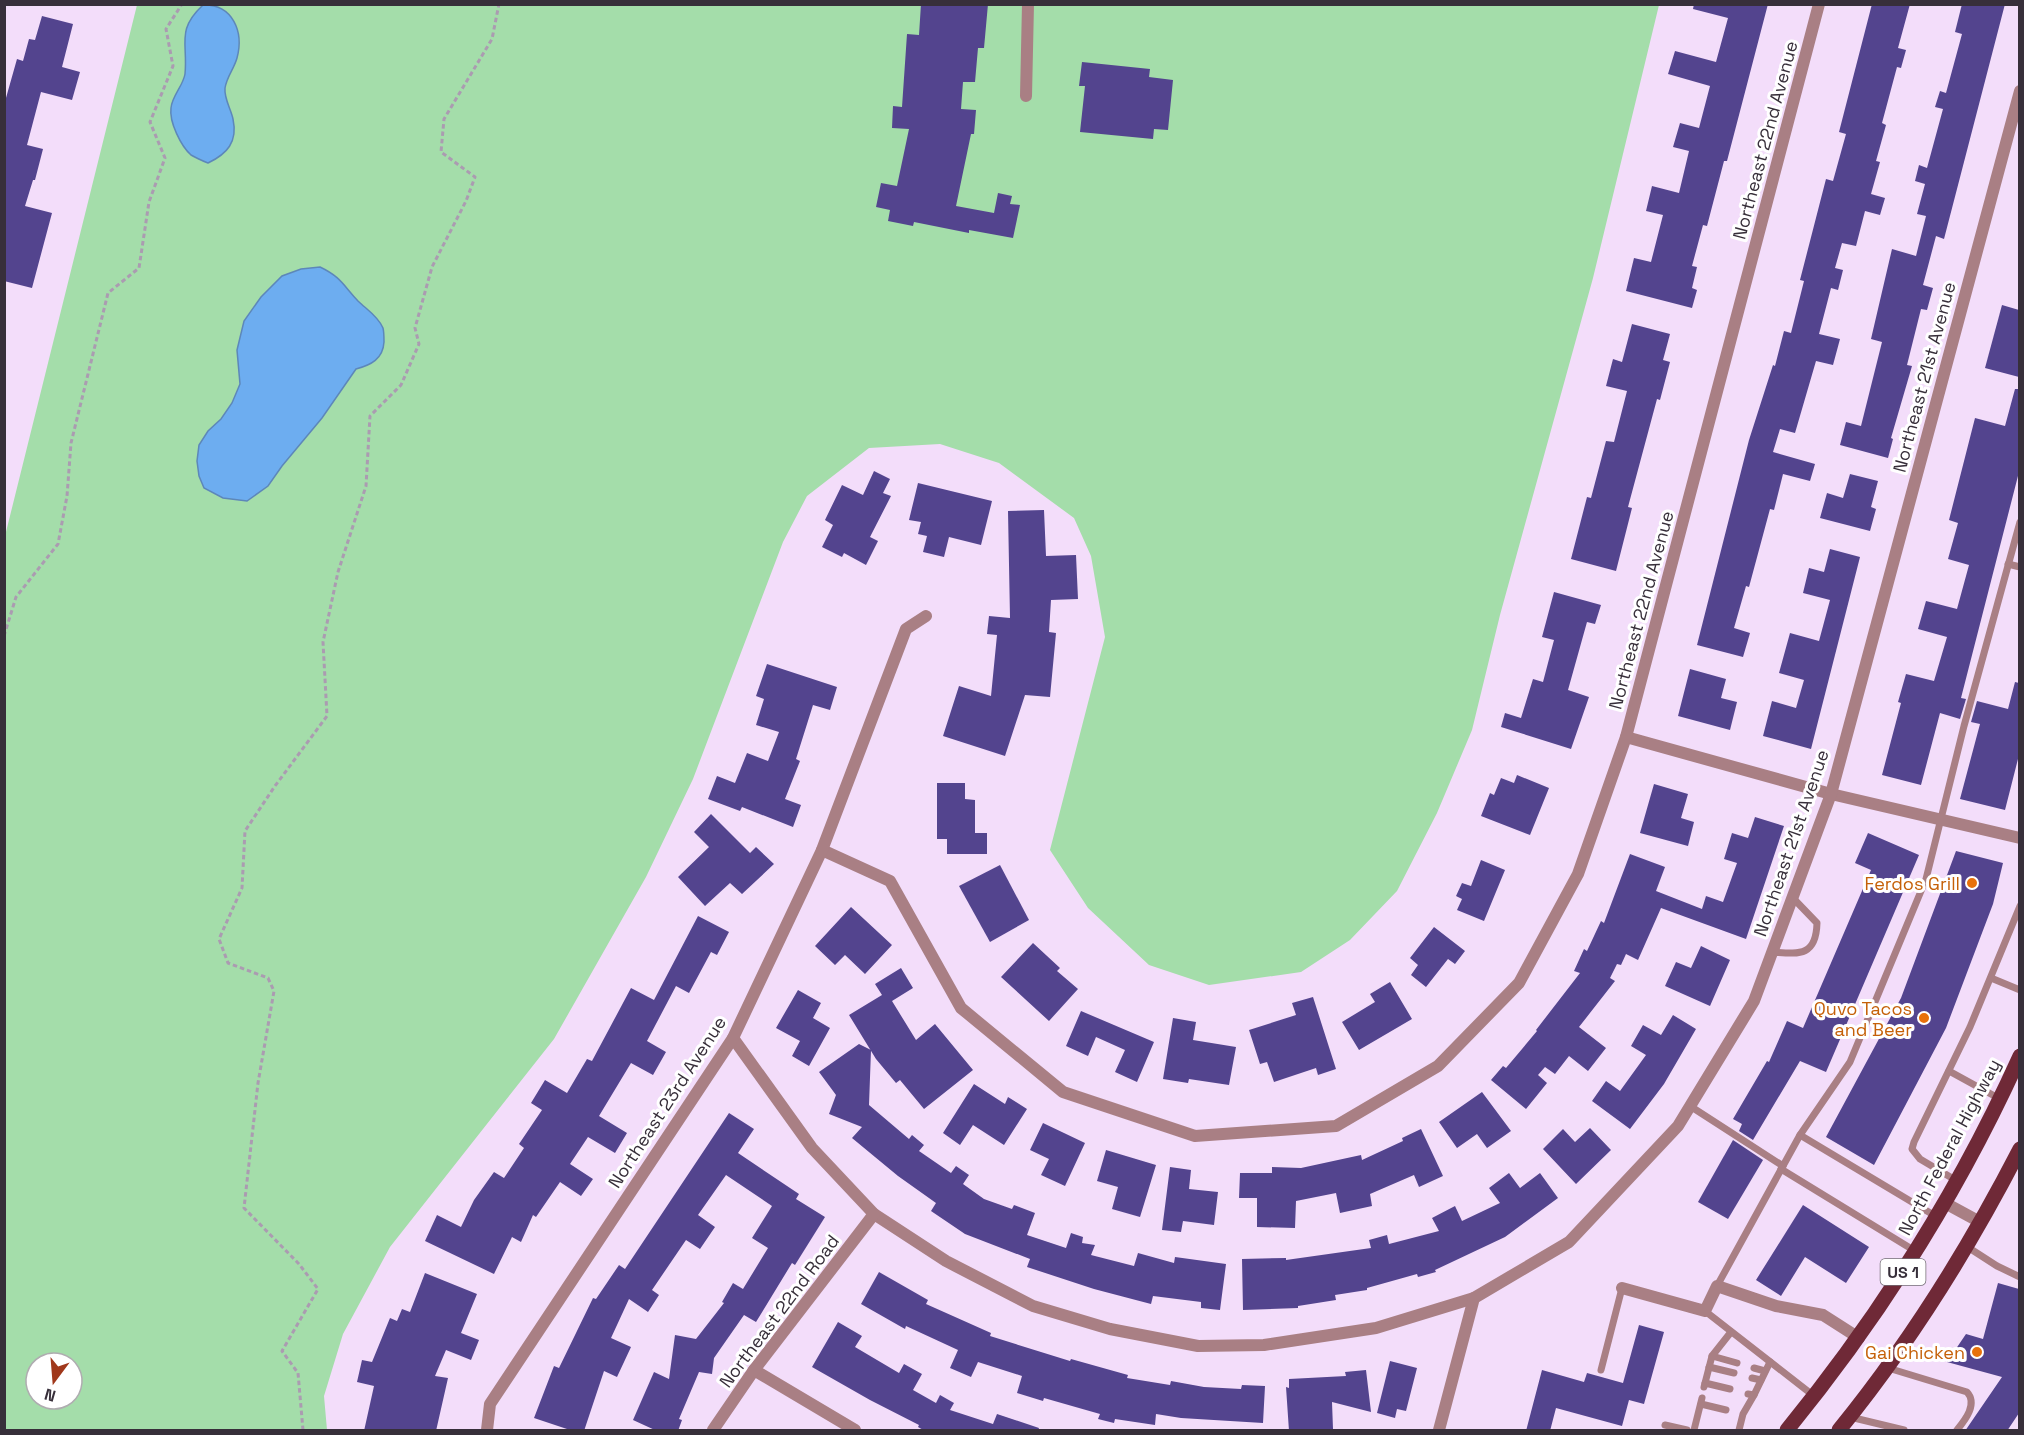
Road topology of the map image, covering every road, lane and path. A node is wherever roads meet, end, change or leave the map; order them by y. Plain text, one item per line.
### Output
1 (182, 4) edge
2 (499, 4) edge
3 (1028, 4) edge
4 (1819, 4) edge
5 (2019, 91) edge
6 (1026, 96) dead end
7 (2019, 522) edge
8 (2008, 564) junction
9 (2019, 567) edge
10 (926, 616) dead end
11 (4, 636) edge
12 (1626, 737) junction
13 (1831, 794) junction
14 (1940, 819) junction
15 (2019, 835) edge
16 (822, 850) junction
17 (1792, 897) junction
18 (2019, 906) edge
19 (1772, 952) junction
20 (1991, 978) junction
21 (2019, 990) edge
22 (733, 1038) junction
23 (2019, 1056) edge
24 (1948, 1071) junction
25 (2000, 1099) junction
26 (1690, 1106) junction
27 (1800, 1136) junction
28 (2019, 1151) edge
29 (1782, 1168) junction
30 (1957, 1181) junction
31 (1941, 1210) junction
32 (874, 1214) junction
33 (1980, 1222) junction
34 (1966, 1246) junction
35 (1916, 1252) junction
36 (2019, 1277) edge
37 (1717, 1286) junction
38 (1622, 1288) joint
39 (1474, 1298) junction
40 (1704, 1311) junction
41 (1731, 1332) junction
42 (1859, 1338) junction
43 (1712, 1356) junction
44 (1770, 1362) junction
45 (1737, 1363) dead end
46 (1709, 1367) junction
47 (1886, 1367) junction
48 (1754, 1368) dead end
49 (754, 1370) junction
50 (1601, 1370) dead end
51 (1765, 1371) junction
52 (1734, 1373) dead end
53 (1752, 1378) dead end
54 (1761, 1380) junction
55 (1730, 1389) dead end
56 (1815, 1396) junction
57 (1726, 1410) dead end
58 (1850, 1417) junction
59 (1665, 1425) dead end
60 (303, 1431) edge
61 (487, 1431) edge
62 (713, 1431) edge
63 (855, 1431) edge
64 (1439, 1431) edge
65 (1687, 1431) edge
66 (1694, 1431) edge
67 (1739, 1431) edge
68 (1787, 1431) edge
69 (1839, 1431) edge
70 (1904, 1431) edge
71 (1957, 1431) edge

1 - 11 path
2 - 60 path
3 - 6 street
4 - 12 street, Northeast 22nd Avenue
5 - 13 street, Northeast 21st Avenue
7 - 8 lane
8 - 9 lane
8 - 14 lane
10 - 16 street, Northeast 23rd Avenue
12 - 13 street
12 - 16 street, Northeast 22nd Avenue
13 - 14 street
13 - 17 street, Northeast 21st Avenue
14 - 15 street
14 - 27 lane
16 - 22 street, Northeast 23rd Avenue
17 - 19 street, Northeast 21st Avenue
17 - 19 lane
18 - 20 lane
19 - 26 street, Northeast 21st Avenue
20 - 21 lane
20 - 24 lane
22 - 32 street, Northeast 21st Avenue
22 - 61 street, Northeast 23rd Avenue
23 - 25 main road, North Federal Highway / US 1
24 - 25 lane
24 - 30 lane
25 - 30 main road, North Federal Highway / US 1
26 - 29 lane
26 - 39 street, Northeast 21st Avenue
27 - 29 lane
27 - 31 lane
28 - 33 main road, US 1
29 - 35 lane
29 - 37 lane
30 - 31 main road, North Federal Highway / US 1
31 - 33 street
31 - 35 main road, North Federal Highway / US 1
32 - 39 street, Northeast 21st Avenue
32 - 49 street, Northeast 22nd Road
33 - 34 main road, US 1
34 - 36 lane
34 - 47 main road, US 1
35 - 42 main road, North Federal Highway / US 1
37 - 40 street
37 - 42 street
38 - 40 street
38 - 50 lane
39 - 64 street
40 - 41 lane
41 - 43 lane
41 - 44 lane
42 - 56 main road, North Federal Highway / US 1
43 - 45 lane
43 - 46 lane
44 - 51 lane
44 - 56 lane
46 - 52 lane
46 - 55 lane
47 - 58 main road, US 1
47 - 71 lane
48 - 51 lane
49 - 62 street, Northeast 22nd Road
49 - 63 street
51 - 54 lane
53 - 54 lane
54 - 67 lane
56 - 68 main road, North Federal Highway / US 1
57 - 66 lane
58 - 69 main road, US 1
58 - 70 lane
59 - 65 lane

